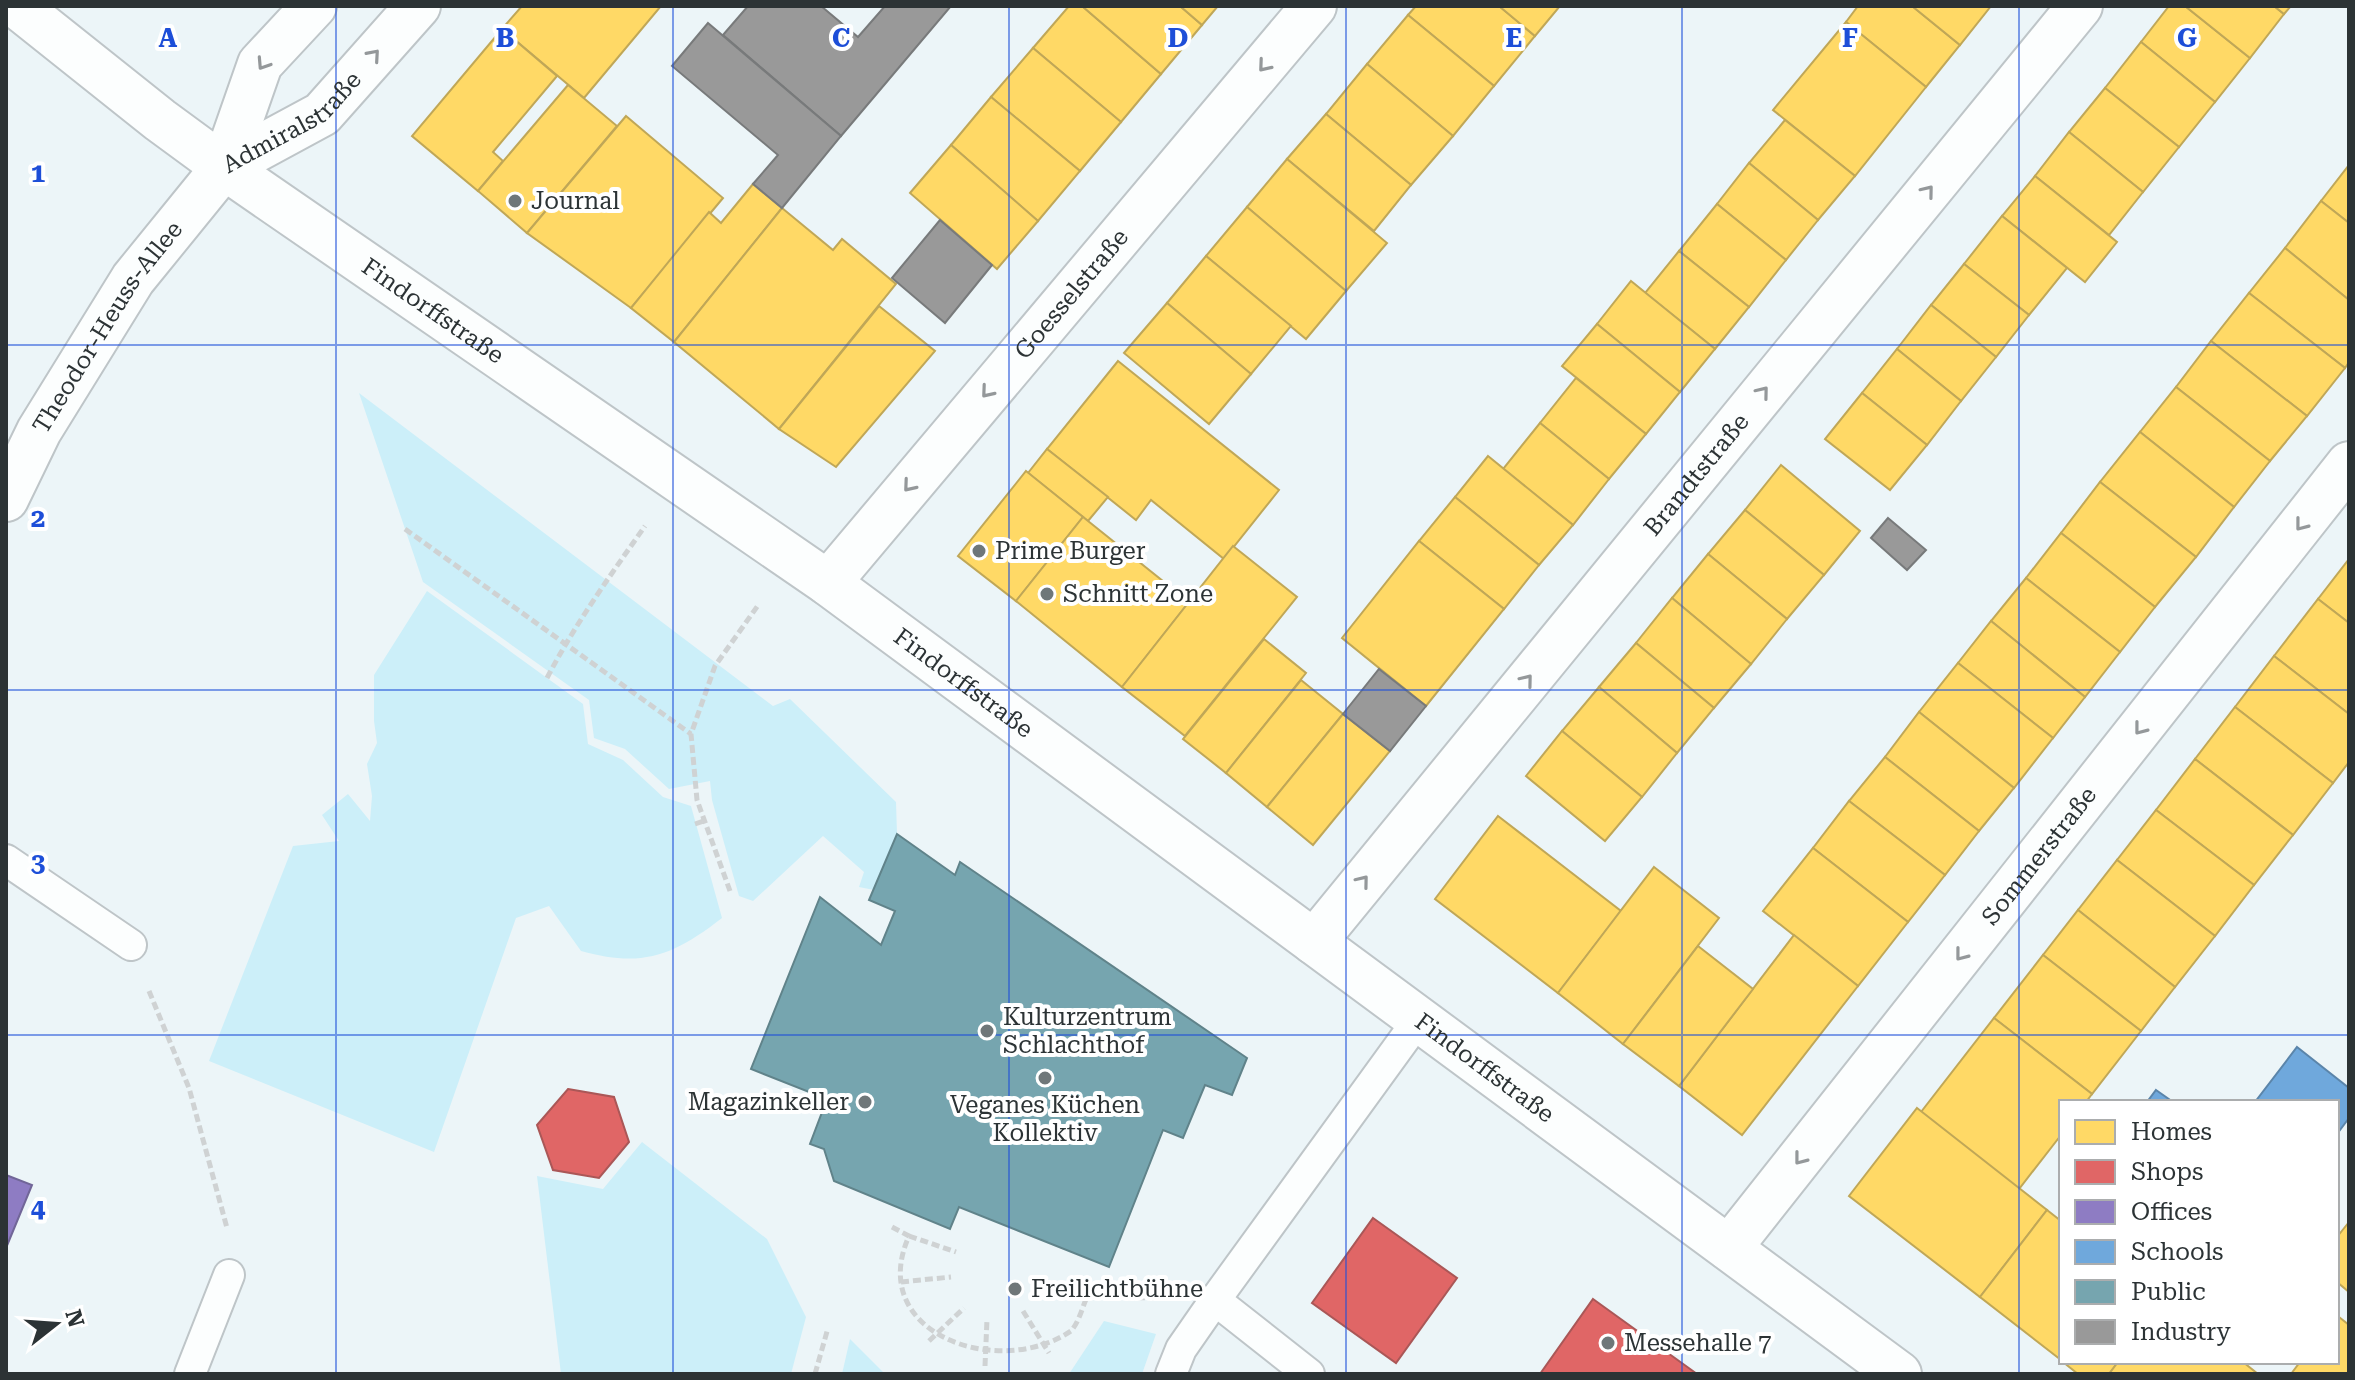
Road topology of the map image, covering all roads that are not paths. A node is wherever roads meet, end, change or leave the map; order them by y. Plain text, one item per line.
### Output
1 (17, 6) edge
2 (314, 6) edge
3 (418, 6) edge
4 (1314, 6) edge
5 (2080, 6) edge
6 (224, 167) junction
7 (2349, 464) edge
8 (6, 499) edge
9 (828, 583) junction
10 (6, 860) edge
11 (1314, 942) junction
12 (131, 945) road end
13 (1419, 1019) junction
14 (1729, 1248) junction
15 (229, 1275) road end
16 (1215, 1300) junction
17 (190, 1374) edge
18 (1171, 1374) edge
19 (1309, 1374) edge
20 (1899, 1374) edge

1 - 6 street, Findorffstraße
2 -> 6 street, Admiralstraße
6 -> 3 street, Admiralstraße
4 -> 9 street, Goesselstraße
11 -> 5 street, Brandtstraße
6 - 8 street, Theodor-Heuss-Allee
6 - 9 street, Findorffstraße
7 -> 14 street, Sommerstraße
9 - 11 street, Findorffstraße
10 - 12 lane
11 - 13 street, Findorffstraße
13 - 14 street, Findorffstraße
13 - 16 lane
14 - 20 street, Findorffstraße
15 - 17 lane
16 - 18 lane
16 - 19 lane

